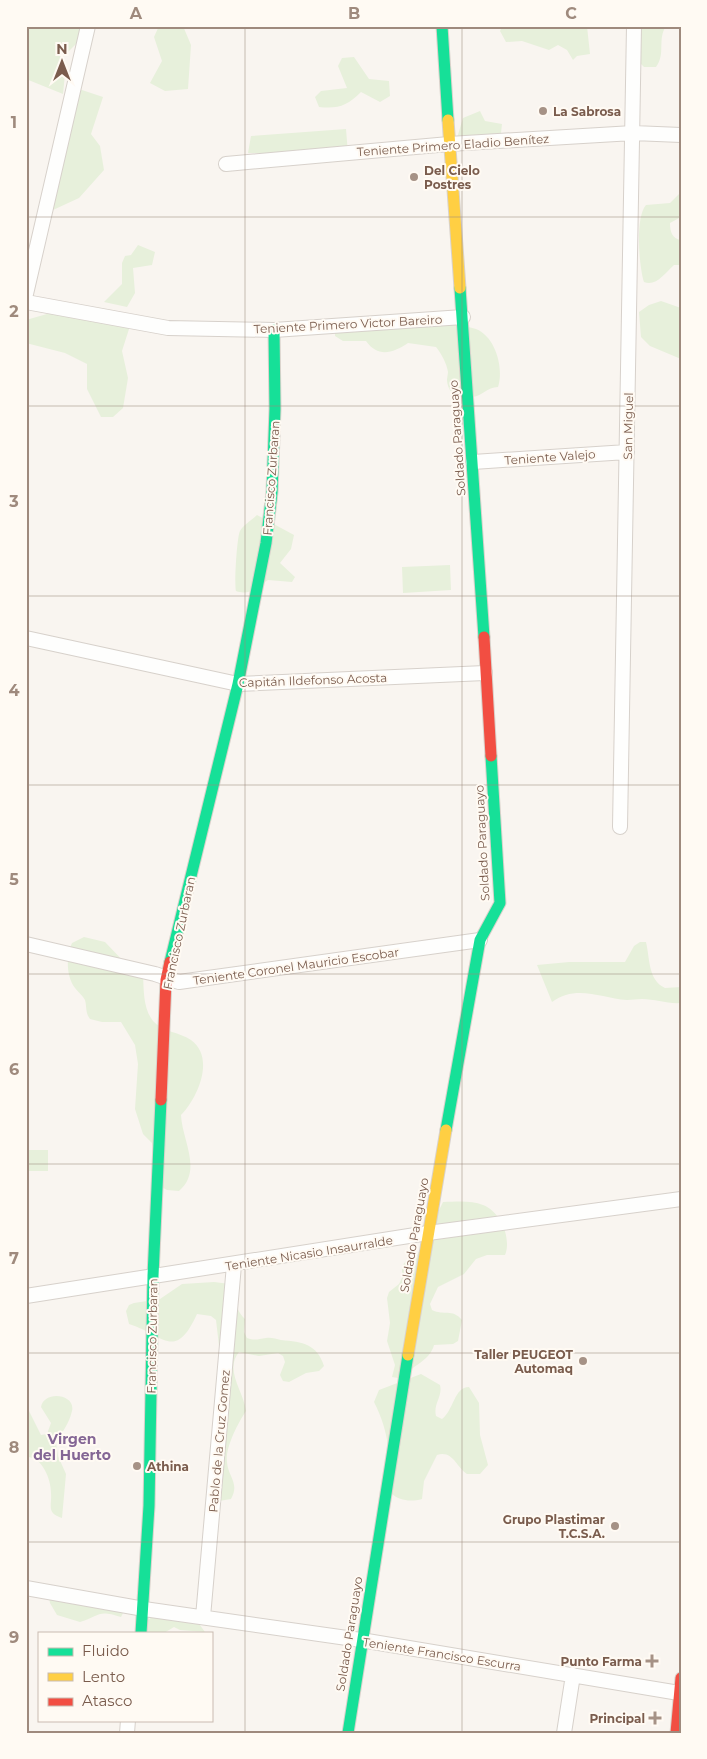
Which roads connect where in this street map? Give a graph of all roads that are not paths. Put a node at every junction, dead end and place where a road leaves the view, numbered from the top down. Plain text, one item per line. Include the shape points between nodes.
1 (88, 26) edge
2 (442, 26) edge
3 (634, 26) edge
4 (633, 133) junction
5 (681, 135) edge
6 (449, 144) junction
7 (226, 164) dead end
8 (26, 294) edge
9 (26, 302) edge
10 (463, 317) junction
11 (274, 330) junction
12 (627, 452) junction
13 (473, 462) junction
14 (26, 638) edge
15 (485, 673) junction
16 (238, 684) junction
17 (620, 827) dead end
18 (480, 940) junction
19 (26, 944) edge
20 (166, 980) junction
21 (681, 1199) edge
22 (428, 1233) junction
23 (234, 1265) junction
24 (153, 1276) junction
25 (26, 1296) edge
26 (26, 1588) edge
27 (144, 1609) junction
28 (203, 1617) junction
29 (141, 1632) edge
30 (361, 1640) junction
31 (573, 1675) junction
32 (681, 1678) edge
33 (679, 1693) junction
34 (348, 1733) edge
35 (564, 1733) edge
36 (676, 1733) edge

1 - 8 street
2 - 6 street, Soldado Paraguayo
3 - 4 street, San Miguel
4 - 5 street, Teniente Primero Eladio Benítez
4 - 6 street, Teniente Primero Eladio Benítez
4 - 12 street, San Miguel
6 - 7 street, Teniente Primero Eladio Benítez
6 - 10 street, Soldado Paraguayo
9 - 11 street, Teniente Primero Victor Bareiro via 152,327
10 - 11 street, Teniente Primero Victor Bareiro
10 - 13 street, Soldado Paraguayo
11 - 16 street, Francisco Zurbaran via 276,409 269,517
12 - 13 street, Teniente Valejo
12 - 17 street, San Miguel
13 - 15 street, Soldado Paraguayo
14 - 16 street, Capitán Ildefonso Acosta
15 - 16 street, Capitán Ildefonso Acosta
15 - 18 street, Soldado Paraguayo via 500,903
16 - 20 street, Francisco Zurbaran
18 - 20 street, Teniente Coronel Mauricio Escobar via 179,982
18 - 22 street, Soldado Paraguayo
19 - 20 street, Teniente Coronel Mauricio Escobar via 155,974
20 - 24 street, Francisco Zurbaran
21 - 22 street, Teniente Nicasio Insaurralde
22 - 23 street, Teniente Nicasio Insaurralde
22 - 30 street, Soldado Paraguayo
23 - 24 street, Teniente Nicasio Insaurralde
23 - 28 street, Pablo de la Cruz Gomez
24 - 25 street, Teniente Nicasio Insaurralde
24 - 27 street, Francisco Zurbaran via 150,1506
26 - 27 street, Teniente Francisco Escurra
27 - 28 street, Teniente Francisco Escurra
27 - 29 street, Francisco Zurbaran
28 - 30 street, Teniente Francisco Escurra
30 - 31 street, Teniente Francisco Escurra
30 - 34 street, Soldado Paraguayo
31 - 33 street, Teniente Francisco Escurra
31 - 35 street
32 - 33 street
33 - 36 street

